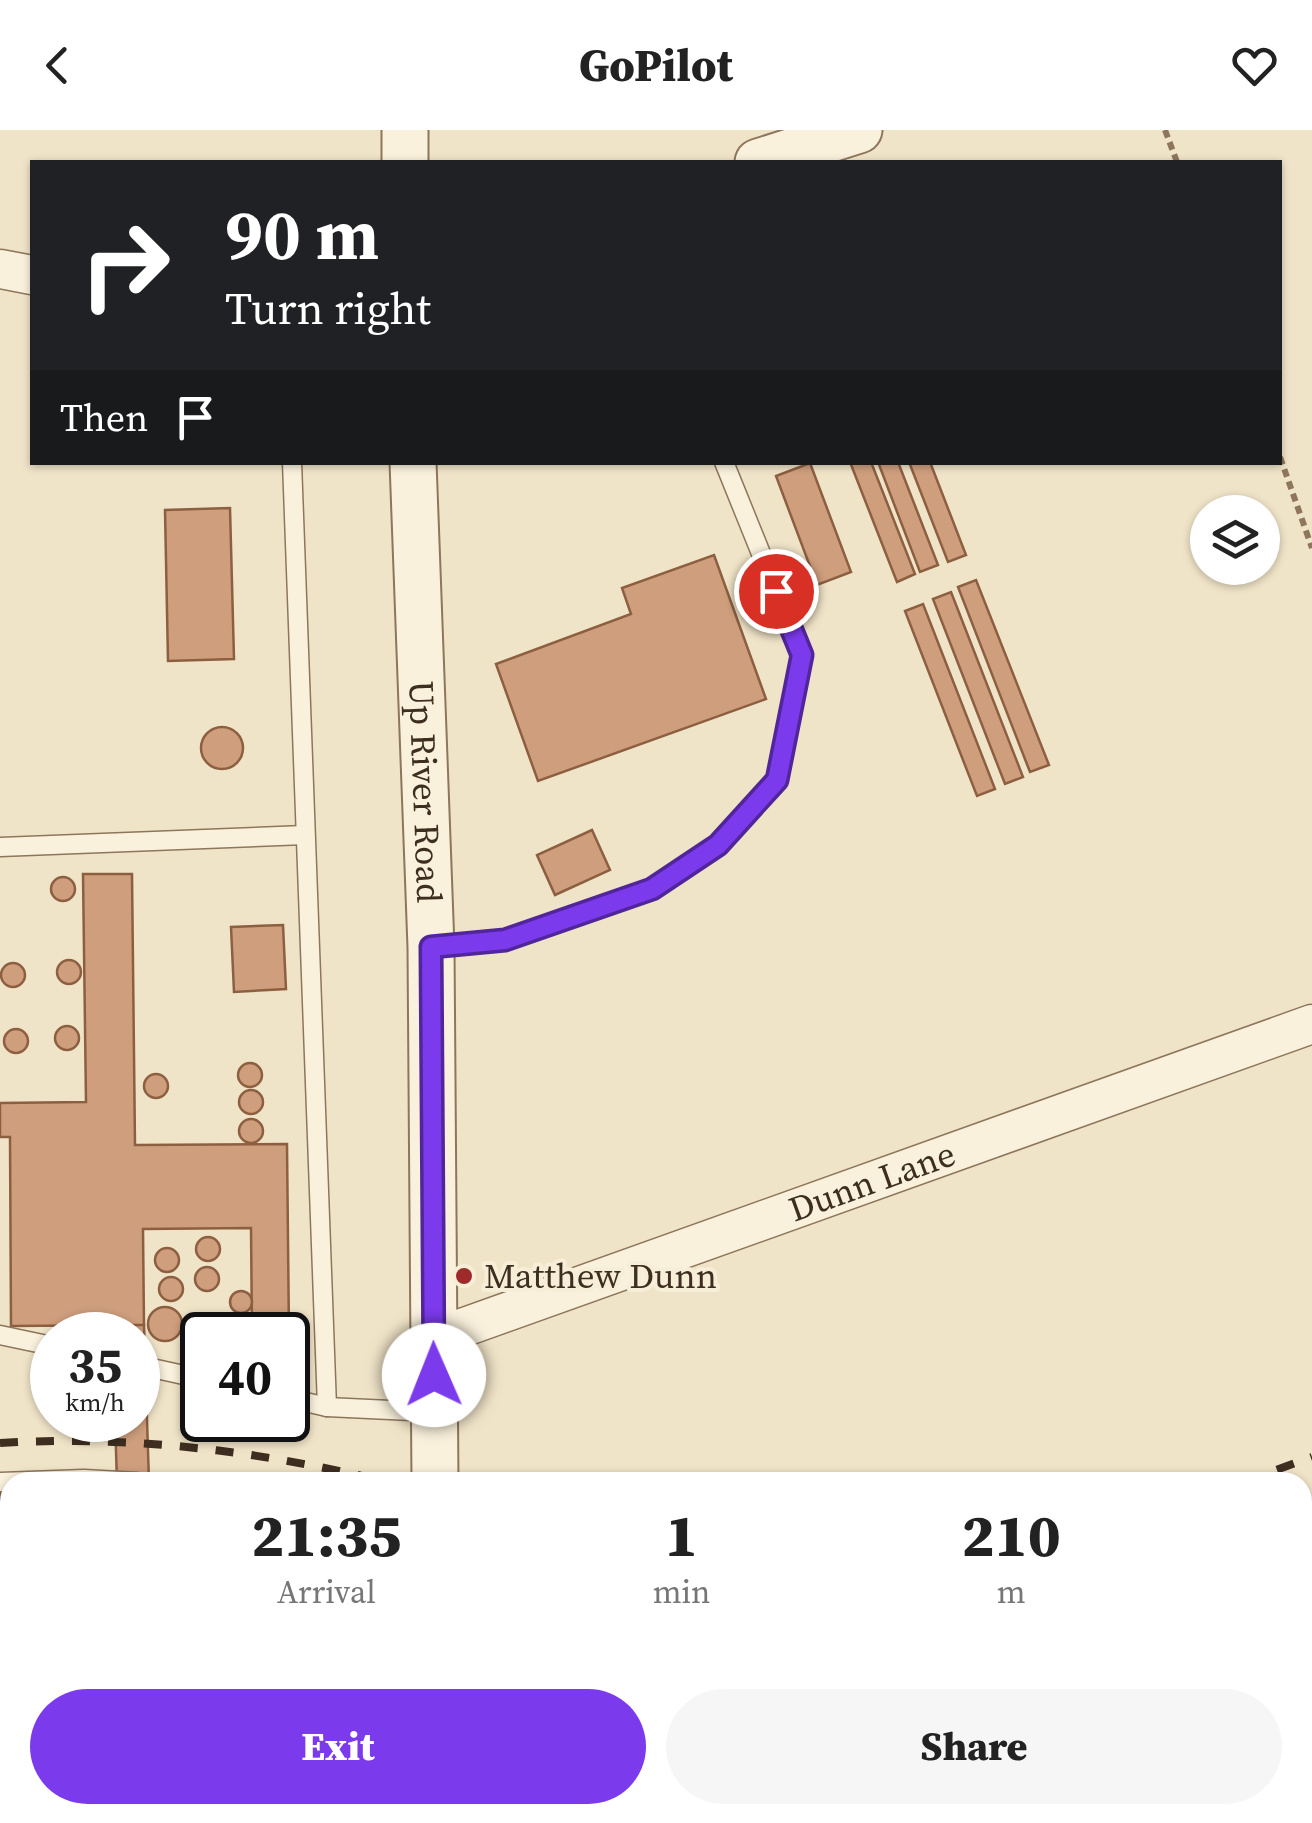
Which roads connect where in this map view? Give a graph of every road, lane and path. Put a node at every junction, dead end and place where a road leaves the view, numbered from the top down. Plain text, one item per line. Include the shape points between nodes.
1 (404, 130) edge
2 (859, 130) edge
3 (1165, 130) edge
4 (405, 160) edge
5 (764, 160) edge
6 (1175, 160) edge
7 (0, 269) edge
8 (30, 275) edge
9 (1282, 463) edge
10 (292, 465) edge
11 (413, 465) edge
12 (725, 465) edge
13 (1312, 548) edge
14 (306, 836) junction
15 (0, 846) edge
16 (431, 947) junction
17 (1312, 1024) edge
18 (0, 1335) edge
19 (434, 1338) junction
20 (30, 1341) edge
21 (310, 1403) edge
22 (328, 1407) junction
23 (435, 1412) junction
24 (434, 1472) edge

1 - 4 street
2 - 5 street
3 - 6 path
7 - 8 street
9 - 13 path
10 - 14 lane
11 - 16 street, Up River Road
12 - 16 lane via 802,655 775,784 718,845 652,889 505,940
14 - 15 lane
14 - 22 lane
16 - 19 street, Up River Road
17 - 19 street, Dunn Lane
18 - 20 lane
19 - 23 street, Up River Road
21 - 22 lane
22 - 23 lane
23 - 24 street, Up River Road

